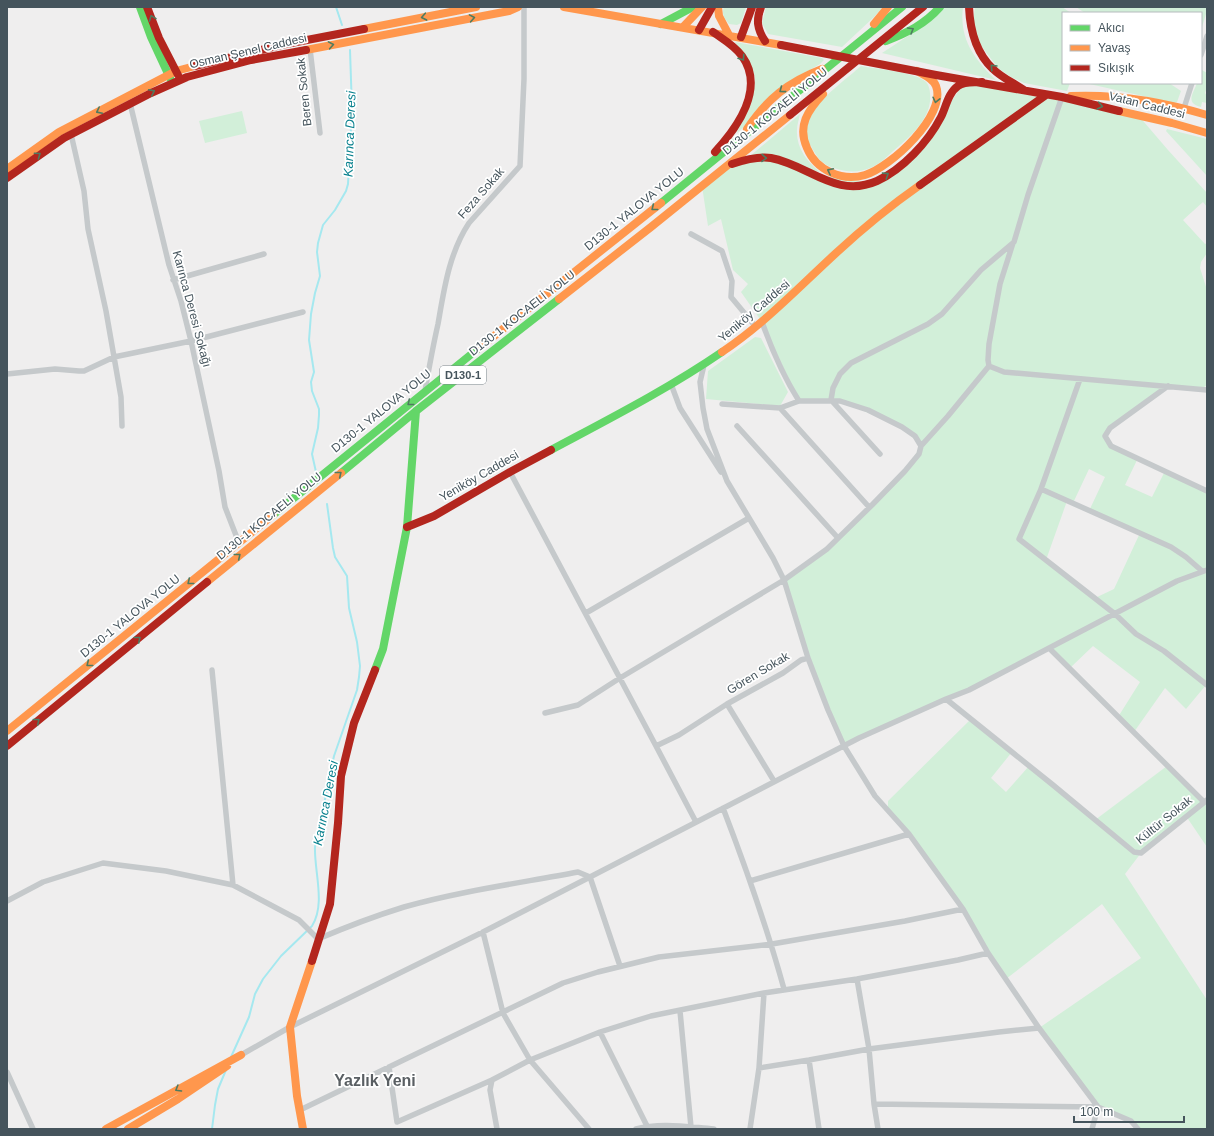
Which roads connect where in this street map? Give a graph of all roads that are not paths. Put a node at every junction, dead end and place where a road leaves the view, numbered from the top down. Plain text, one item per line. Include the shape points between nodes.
1 (140, 7) edge
2 (147, 7) edge
3 (476, 7) edge
4 (518, 7) edge
5 (524, 7) edge
6 (564, 7) edge
7 (693, 7) edge
8 (702, 7) edge
9 (712, 7) edge
10 (718, 7) edge
11 (752, 7) edge
12 (761, 7) edge
13 (888, 7) edge
14 (902, 7) edge
15 (923, 7) edge
16 (940, 7) edge
17 (969, 7) edge
18 (451, 12) junction
19 (453, 21) junction
20 (661, 24) junction
21 (683, 27) junction
22 (373, 28) junction
23 (699, 30) junction
24 (713, 32) junction
25 (729, 35) junction
26 (375, 36) junction
27 (1207, 36) edge
28 (741, 37) junction
29 (765, 41) junction
30 (856, 44) junction
31 (876, 44) junction
32 (310, 49) junction
33 (1202, 52) edge
34 (830, 66) junction
35 (917, 71) junction
36 (172, 73) junction
37 (840, 74) junction
38 (176, 81) junction
39 (982, 82) junction
40 (1192, 84) edge
41 (1024, 90) junction
42 (1046, 95) junction
43 (1062, 97) junction
44 (129, 100) junction
45 (1184, 108) junction
46 (1207, 115) edge
47 (70, 130) junction
48 (320, 133) dead end
49 (1207, 133) edge
50 (738, 140) junction
51 (726, 166) junction
52 (7, 169) edge
53 (7, 178) edge
54 (666, 198) junction
55 (691, 234) dead end
56 (1014, 242) junction
57 (264, 254) dead end
58 (173, 280) junction
59 (302, 312) dead end
60 (759, 325) junction
61 (192, 342) junction
62 (114, 357) junction
63 (704, 365) junction
64 (989, 366) junction
65 (7, 374) edge
66 (1080, 379) junction
67 (671, 384) junction
68 (1168, 386) junction
69 (1207, 390) edge
70 (425, 391) junction
71 (831, 400) junction
72 (799, 401) junction
73 (722, 404) dead end
74 (780, 408) junction
75 (416, 411) junction
76 (122, 426) dead end
77 (737, 426) dead end
78 (921, 446) junction
79 (880, 454) dead end
80 (510, 472) junction
81 (727, 480) junction
82 (1041, 489) junction
83 (1207, 490) edge
84 (869, 508) junction
85 (749, 518) junction
86 (407, 527) junction
87 (838, 538) junction
88 (239, 543) junction
89 (1204, 570) edge
90 (784, 580) junction
91 (586, 613) junction
92 (1115, 614) junction
93 (1050, 649) junction
94 (808, 658) junction
95 (212, 670) dead end
96 (620, 678) junction
97 (1207, 685) edge
98 (946, 699) junction
99 (727, 704) junction
100 (545, 713) dead end
101 (7, 731) edge
102 (7, 746) edge
103 (656, 746) junction
104 (844, 746) junction
105 (774, 781) junction
106 (1205, 801) edge
107 (723, 808) junction
108 (696, 822) junction
109 (910, 834) junction
110 (590, 877) junction
111 (750, 881) junction
112 (233, 885) junction
113 (7, 900) edge
114 (963, 909) junction
115 (483, 932) junction
116 (315, 936) junction
117 (772, 944) junction
118 (988, 953) junction
119 (620, 966) junction
120 (858, 979) junction
121 (784, 989) junction
122 (764, 992) junction
123 (680, 1011) junction
124 (503, 1013) junction
125 (290, 1027) junction
126 (1038, 1028) junction
127 (600, 1032) junction
128 (869, 1049) junction
129 (242, 1055) joint
130 (530, 1060) junction
131 (809, 1060) junction
132 (389, 1067) junction
133 (759, 1068) junction
134 (7, 1072) edge
135 (212, 1074) junction
136 (492, 1080) junction
137 (874, 1104) junction
138 (1098, 1107) junction
139 (300, 1110) junction
140 (396, 1116) junction
141 (647, 1126) junction
142 (691, 1127) junction
143 (34, 1129) edge
144 (106, 1129) edge
145 (128, 1129) edge
146 (303, 1129) edge
147 (398, 1129) edge
148 (497, 1129) edge
149 (589, 1129) edge
150 (636, 1129) edge
151 (714, 1129) edge
152 (750, 1129) edge
153 (819, 1129) edge
154 (878, 1129) edge
155 (1092, 1129) edge
156 (1138, 1129) edge

1 - 36 main road via 151,37
36 -> 2 main road
3 - 18 main road, Osman Şenel Caddesi
19 -> 4 main road, Osman Şenel Caddesi via 509,11
5 - 70 street, Feza Sokak via 520,166 469,223 457,244 445,285
6 - 20 main road
7 - 20 main road
8 - 21 main road
9 - 23 main road
10 - 25 main road via 721,22
11 - 28 main road
12 - 29 main road via 757,26
13 - 30 main road
14 - 30 main road, D130-1 YALOVA YOLU / D130-1
15 - 31 main road, D130-1 KOCAELİ YOLU / D130-1
31 -> 16 main road via 909,32 933,16
41 -> 17 main road via 994,69 981,54 974,41 969,21
18 - 19 main road
18 -> 22 main road, Osman Şenel Caddesi
19 - 26 main road, Osman Şenel Caddesi
20 - 21 main road
21 - 23 main road
22 - 26 main road
22 - 36 main road, Osman Şenel Caddesi via 281,45
23 - 24 main road
24 - 25 main road
24 -> 54 main road via 742,56 749,74 750,96 741,119 723,144
25 - 28 main road
32 -> 26 main road, Osman Şenel Caddesi
27 - 33 street
28 - 29 main road
29 - 35 main road
30 - 34 main road, D130-1 YALOVA YOLU / D130-1
31 - 37 main road, D130-1 KOCAELİ YOLU / D130-1
32 - 38 main road, Osman Şenel Caddesi via 251,60
32 - 48 street, Beren Sokak
34 - 50 main road, D130-1 YALOVA YOLU / D130-1
34 -> 50 main road via 782,90 760,110
35 -> 37 main road via 927,76 937,87 938,94 932,114 910,143 886,164 860,177 838,176 827,171 811,156 802,135 809,110
35 - 39 main road
36 - 38 main road
36 - 44 main road, Osman Şenel Caddesi
37 - 51 main road, D130-1 KOCAELİ YOLU / D130-1
44 -> 38 main road, Osman Şenel Caddesi
39 - 41 main road
51 -> 39 main road via 748,159 772,158 841,186 872,183 886,176 919,148 932,133 950,96 958,86
40 - 45 street
41 - 42 main road
42 - 43 main road
42 - 60 main road, Yeniköy Caddesi via 888,208
43 - 45 main road, Vatan Caddesi via 1093,94
43 -> 49 main road, Vatan Caddesi
43 - 56 street
44 - 47 main road, Osman Şenel Caddesi
44 - 58 street, Karınca Deresi Sokağı
45 - 46 main road, Vatan Caddesi
47 - 52 main road, Osman Şenel Caddesi via 48,139
53 -> 47 main road, Osman Şenel Caddesi
47 - 62 street via 84,191 88,229
50 - 54 main road, D130-1 YALOVA YOLU / D130-1
51 - 75 main road, D130-1 KOCAELİ YOLU / D130-1
54 -> 70 main road, D130-1 YALOVA YOLU / D130-1
55 - 60 street via 722,251 732,281 731,297
56 - 64 street via 1000,284 989,344
56 - 71 street via 981,270 942,314 928,324 851,363 840,374 833,388
57 - 58 street
58 - 61 street, Karınca Deresi Sokağı
59 - 61 street
60 - 63 main road, Yeniköy Caddesi
60 - 72 street
61 - 62 street
61 - 88 street, Karınca Deresi Sokağı via 225,507
62 - 65 street via 79,372 55,369
62 - 76 street via 121,397
63 - 67 main road, Yeniköy Caddesi
63 - 81 street via 700,382 707,429
64 - 66 street via 1004,372
64 - 78 street
66 - 68 street
66 - 82 street
67 - 80 main road, Yeniköy Caddesi
67 - 81 street via 680,408
68 - 69 street
68 - 83 street via 1110,428 1105,436 1112,446
70 -> 88 main road, D130-1 YALOVA YOLU / D130-1
71 - 72 street
71 - 78 street via 868,410 902,427 915,436
71 - 79 street
72 - 74 street
73 - 74 street
74 - 84 street
75 - 86 main road
102 -> 75 main road, D130-1 KOCAELİ YOLU / D130-1
77 - 87 street
78 - 84 street via 919,454 905,471
80 - 86 main road, Yeniköy Caddesi via 434,516
80 - 91 street
81 - 85 street, Gören Sokak
82 - 89 street via 1171,547
82 - 92 street via 1019,539
84 - 87 street
85 - 90 street, Gören Sokak
85 - 91 street
86 - 116 main road via 382,649 354,723 341,776 330,904
87 - 90 street
88 -> 101 main road, D130-1 YALOVA YOLU / D130-1
89 - 92 street via 1177,581
90 - 94 street, Gören Sokak
90 - 96 street
91 - 96 street
92 - 93 street
92 - 97 street via 1136,634 1164,651
93 - 98 street
93 - 106 street
94 - 99 street, Gören Sokak
94 - 104 street
95 - 112 street
96 - 100 street via 578,705
96 - 103 street
98 - 104 street
98 - 106 street, Kültür Sokak via 1134,852 1140,853
99 - 103 street via 679,735
99 - 105 street, Gören Sokak
103 - 108 street
104 - 105 street
104 - 109 street via 875,796
105 - 107 street
107 - 108 street
107 - 111 street
108 - 110 street
109 - 111 street
109 - 114 street
110 - 115 street
110 - 116 street via 578,872 445,897
110 - 119 street
111 - 117 street
112 - 113 street via 166,871 103,863 43,882
112 - 116 street via 299,920
114 - 117 street
114 - 118 street
115 - 124 street
115 - 125 street
116 - 125 main road
117 - 119 street via 659,957
117 - 121 street
118 - 120 street
118 - 126 street
119 - 124 street via 563,983
120 - 121 street
120 - 128 street
121 - 122 street
122 - 123 street
122 - 133 street
123 - 127 street via 651,1016
123 - 142 street
124 - 130 street
124 - 132 street
125 - 129 street
125 - 139 main road
126 - 128 street
126 - 138 street
127 - 130 street
127 - 141 street
128 - 131 street
128 - 137 street
129 - 135 main road
130 - 136 street
130 - 149 street
131 - 133 street
131 - 153 street
132 - 139 street
132 - 140 street
133 - 152 street
134 - 143 street
135 -> 144 main road
135 - 145 main road via 162,1110
136 - 140 street via 397,1122
136 - 148 street via 490,1090
137 - 138 street
137 - 154 street
138 - 155 street
138 - 156 street via 1131,1121
139 - 146 main road
140 - 147 street
141 - 142 street
141 - 150 street
142 - 151 street

